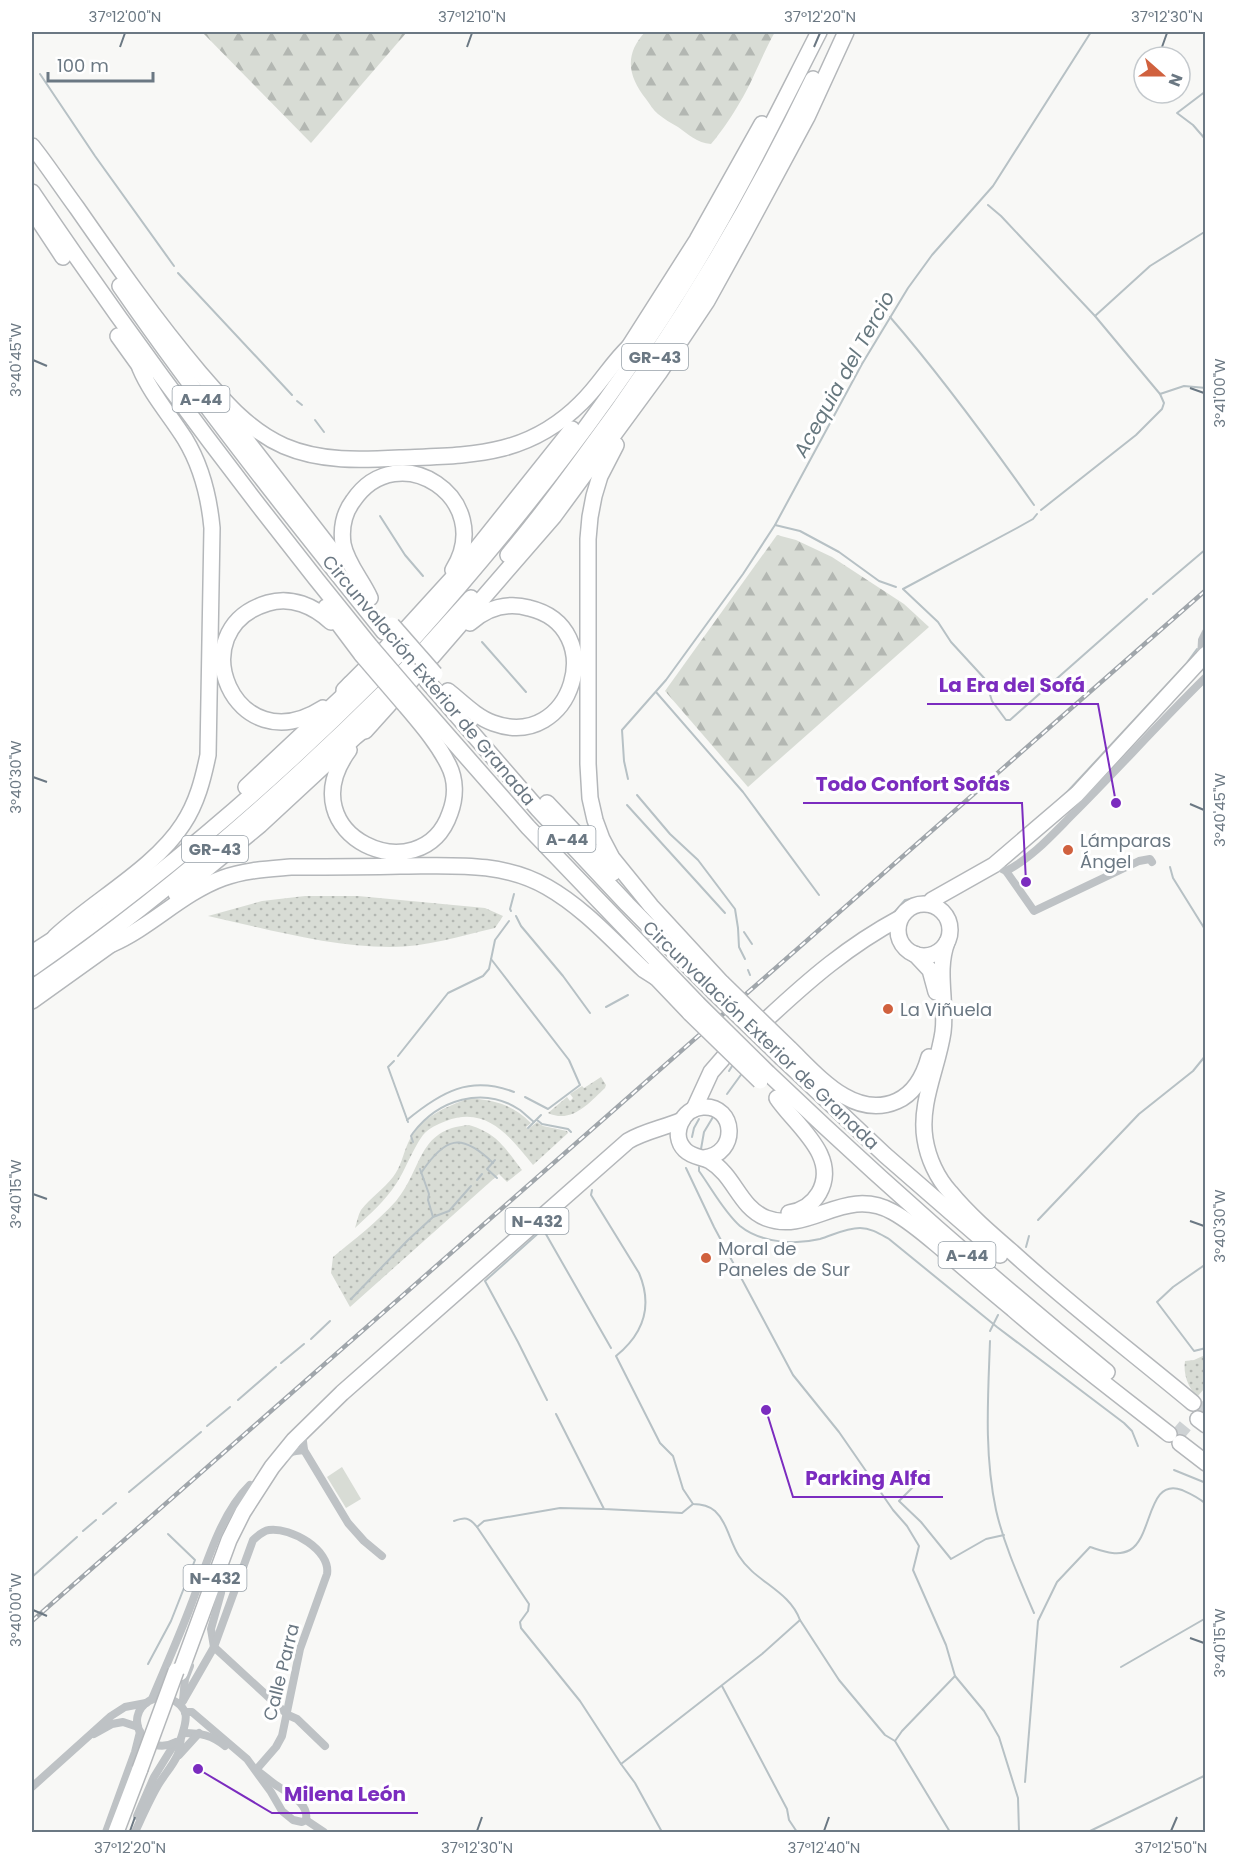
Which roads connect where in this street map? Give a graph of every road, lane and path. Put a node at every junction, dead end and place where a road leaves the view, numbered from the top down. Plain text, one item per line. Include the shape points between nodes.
1 (812, 32) edge
2 (819, 32) edge
3 (835, 32) edge
4 (846, 32) edge
5 (32, 146) edge
6 (32, 155) edge
7 (32, 192) edge
8 (32, 210) edge
9 (631, 345) junction
10 (189, 361) junction
11 (140, 368) junction
12 (659, 373) junction
13 (436, 597) junction
14 (370, 598) junction
15 (1206, 632) edge
16 (347, 636) junction
17 (449, 639) junction
18 (1204, 657) edge
19 (396, 665) junction
20 (1206, 677) edge
21 (350, 684) junction
22 (448, 691) junction
23 (371, 724) junction
24 (428, 732) junction
25 (1152, 862) dead end
26 (1000, 868) junction
27 (965, 883) junction
28 (929, 904) junction
29 (900, 918) junction
30 (947, 918) junction
31 (55, 937) junction
32 (901, 942) junction
33 (947, 942) junction
34 (112, 944) junction
35 (858, 944) junction
36 (691, 952) junction
37 (32, 954) edge
38 (915, 954) junction
39 (32, 968) edge
40 (655, 977) junction
41 (718, 987) junction
42 (32, 988) edge
43 (32, 1001) edge
44 (694, 1009) junction
45 (767, 1019) dead end
46 (786, 1054) junction
47 (724, 1057) dead end
48 (711, 1072) junction
49 (764, 1077) junction
50 (824, 1081) junction
51 (777, 1098) junction
52 (694, 1108) junction
53 (718, 1111) junction
54 (682, 1120) junction
55 (646, 1132) junction
56 (727, 1144) junction
57 (682, 1147) junction
58 (704, 1158) junction
59 (973, 1216) junction
60 (927, 1235) junction
61 (342, 1393) junction
62 (1199, 1414) edge
63 (1177, 1435) junction
64 (300, 1443) junction
65 (1206, 1451) edge
66 (1206, 1463) edge
67 (256, 1486) junction
68 (382, 1556) dead end
69 (223, 1575) junction
70 (214, 1647) junction
71 (149, 1701) junction
72 (183, 1706) junction
73 (288, 1715) junction
74 (139, 1729) junction
75 (200, 1733) junction
76 (88, 1737) junction
77 (180, 1737) junction
78 (325, 1746) dead end
79 (177, 1757) junction
80 (142, 1770) junction
81 (256, 1770) junction
82 (32, 1787) edge
83 (306, 1820) junction
84 (106, 1833) edge
85 (116, 1833) edge
86 (121, 1833) edge
87 (133, 1833) edge
88 (324, 1833) edge

1 - 9 highway via 698,240
2 - 19 highway, GR-43 via 736,194 644,345 519,516
3 - 17 highway, GR-43 via 755,192 658,352 552,498 428,654
4 - 12 highway via 807,117 707,301
5 - 10 highway
6 - 19 highway, Circunvalación Exterior de Granada / A-44 via 152,332
7 - 19 highway, Circunvalación Exterior de Granada / A-44 via 121,323 274,527
8 - 11 highway
9 - 10 highway via 568,417 532,439 474,454 362,460 299,452 267,437 230,408
9 - 13 highway via 568,435
10 - 14 highway via 260,459
11 - 16 highway
11 - 31 highway via 196,460 210,503 208,755 202,782 183,825 150,861
12 - 17 highway via 554,516
12 - 36 highway via 610,457 597,486 590,517 588,764 595,820 612,858
13 - 14 highway via 462,548 463,522 445,490 424,477 401,473 389,474 366,486 344,518 346,556
13 - 19 highway
14 - 19 highway
15 - 18 street via 1202,640
16 - 19 highway
16 - 21 highway via 312,608 287,600 274,601 247,612 236,622 223,649 222,664 228,686 240,704 262,719 273,721 297,721 311,715
17 - 22 highway via 496,608 522,606 545,614 562,629 573,649 575,663 574,678 564,702 555,712 530,725 494,723
18 - 26 highway via 1077,794
19 - 21 highway
19 - 22 highway
19 - 23 highway
19 - 24 highway
19 - 39 highway, GR-43 via 226,819 116,908
19 - 41 highway, Circunvalación Exterior de Granada / A-44 via 627,904
19 - 42 highway, GR-43 via 308,766 202,860
19 - 44 highway, Circunvalación Exterior de Granada / A-44 via 528,827
20 - 26 street via 1046,841 1015,866
21 - 31 highway via 342,697 290,747 180,844
22 - 36 highway via 553,809
23 - 24 highway via 343,759 334,779 333,800 343,827 352,836 385,852 423,845 434,838 449,816 454,802 453,777
23 - 34 highway via 251,832
24 - 40 highway
25 - 26 street via 1150,858 1139,861 1034,911
26 - 27 highway
27 - 28 highway
27 - 30 highway via 956,893
28 - 29 highway via 912,906
28 - 30 highway via 943,911
29 - 32 highway
29 - 35 highway
30 - 33 highway
31 - 37 highway
32 - 35 highway via 883,939
32 - 38 highway
33 - 38 highway via 929,956
33 - 59 highway via 941,969 942,1042 927,1100 925,1137 940,1179
34 - 40 highway via 206,886 245,872 291,867 485,867 547,887
34 - 43 highway
35 - 45 highway via 808,980
36 - 41 highway
38 - 50 highway via 934,979 937,1008 929,1059 918,1084 902,1100 877,1106 856,1103
40 - 44 highway
41 - 46 highway, Circunvalación Exterior de Granada / A-44, bridge
44 - 49 highway, Circunvalación Exterior de Granada / A-44, bridge
46 - 50 highway
46 - 62 highway, Circunvalación Exterior de Granada / A-44 via 925,1191 1051,1300
47 - 48 highway, N-432
48 - 52 highway, N-432
48 - 53 highway via 710,1090
49 - 51 highway
49 - 63 highway, Circunvalación Exterior de Granada / A-44
50 - 59 highway via 891,1147
51 - 56 highway via 821,1157 822,1188 808,1206 790,1213 763,1207 733,1170
51 - 60 highway
52 - 53 highway
52 - 54 highway, N-432
53 - 56 highway via 729,1127
54 - 55 highway, N-432
54 - 57 highway via 678,1132
55 - 57 highway via 667,1137
55 - 61 highway, N-432 via 628,1141
56 - 58 highway via 716,1155
57 - 58 highway
58 - 60 highway via 719,1166 750,1207 767,1218 800,1220 842,1206 868,1203 891,1211
59 - 62 highway
60 - 63 highway via 1019,1314
61 - 64 highway, N-432
61 - 67 highway, N-432 via 327,1402 275,1451
63 - 65 highway, Circunvalación Exterior de Granada / A-44
63 - 66 highway
64 - 67 highway, N-432
64 - 68 street via 348,1523
67 - 69 street
67 - 71 street via 240,1495 215,1542
67 - 80 highway, N-432, bridge via 229,1540
69 - 70 street via 211,1629
69 - 72 street via 185,1679
70 - 72 street
70 - 73 street
70 - 73 street, Calle Parra via 254,1540 261,1533 270,1530 290,1534 323,1555 327,1574 300,1649
71 - 72 street via 167,1698
71 - 74 street via 139,1713
71 - 76 street via 125,1707
72 - 77 street via 186,1726
72 - 81 street via 207,1723
73 - 78 street
73 - 81 street, Calle Parra via 276,1747
74 - 76 street via 123,1722
74 - 77 street via 143,1738 155,1745 162,1746
74 - 84 street via 135,1752
75 - 77 street
75 - 79 street
75 - 81 street via 218,1740
76 - 82 street
77 - 79 street
77 - 87 street via 154,1777
79 - 87 street
80 - 85 highway, N-432
80 - 86 highway, N-432
81 - 83 street via 302,1804
81 - 83 street via 282,1810 297,1822
83 - 88 street

